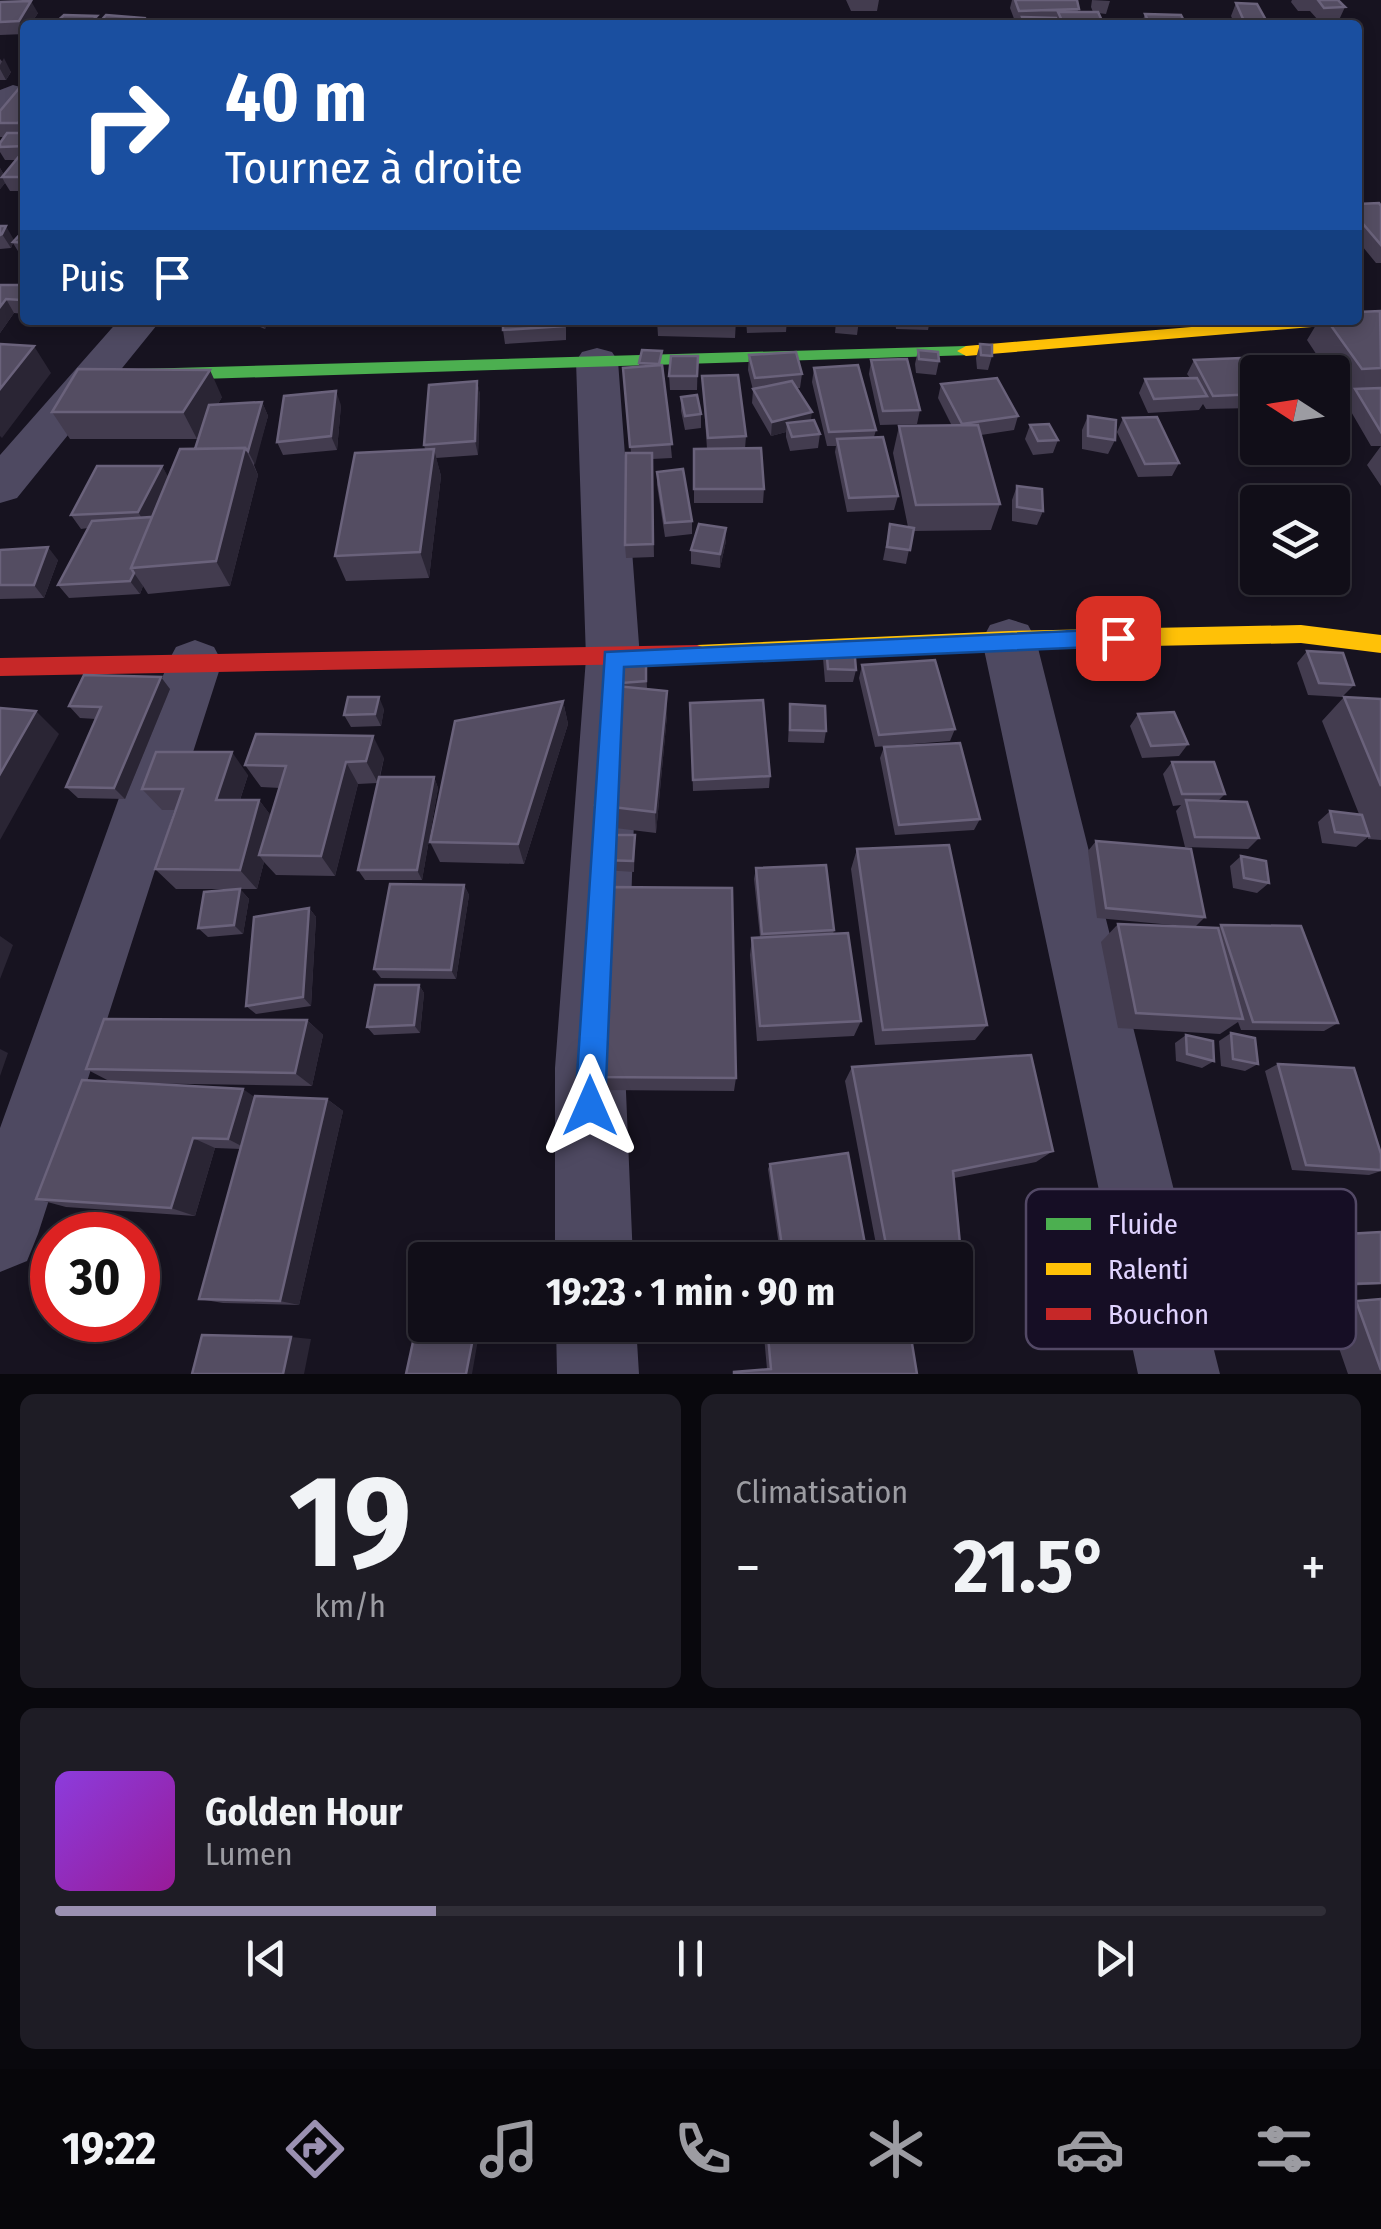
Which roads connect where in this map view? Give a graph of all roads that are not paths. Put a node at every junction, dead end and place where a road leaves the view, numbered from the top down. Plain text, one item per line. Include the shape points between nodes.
1 (137, 325) edge
2 (1277, 325) edge
3 (597, 362) junction
4 (95, 376) junction
5 (0, 486) edge
6 (1009, 640) junction
7 (1381, 644) edge
8 (613, 658) junction
9 (195, 662) junction
10 (0, 667) edge
11 (1136, 1189) edge
12 (0, 1234) edge
13 (594, 1242) edge
14 (597, 1342) edge
15 (1173, 1349) edge
16 (598, 1374) edge
17 (1179, 1374) edge

1 - 4 street
2 - 3 street via 1000,350
3 - 4 street
3 - 8 street
4 - 5 street
6 - 7 street via 1300,634
6 - 8 street
6 - 11 street
8 - 9 street
8 - 13 street via 590,1068
9 - 10 street
9 - 12 street
14 - 16 street
15 - 17 street

